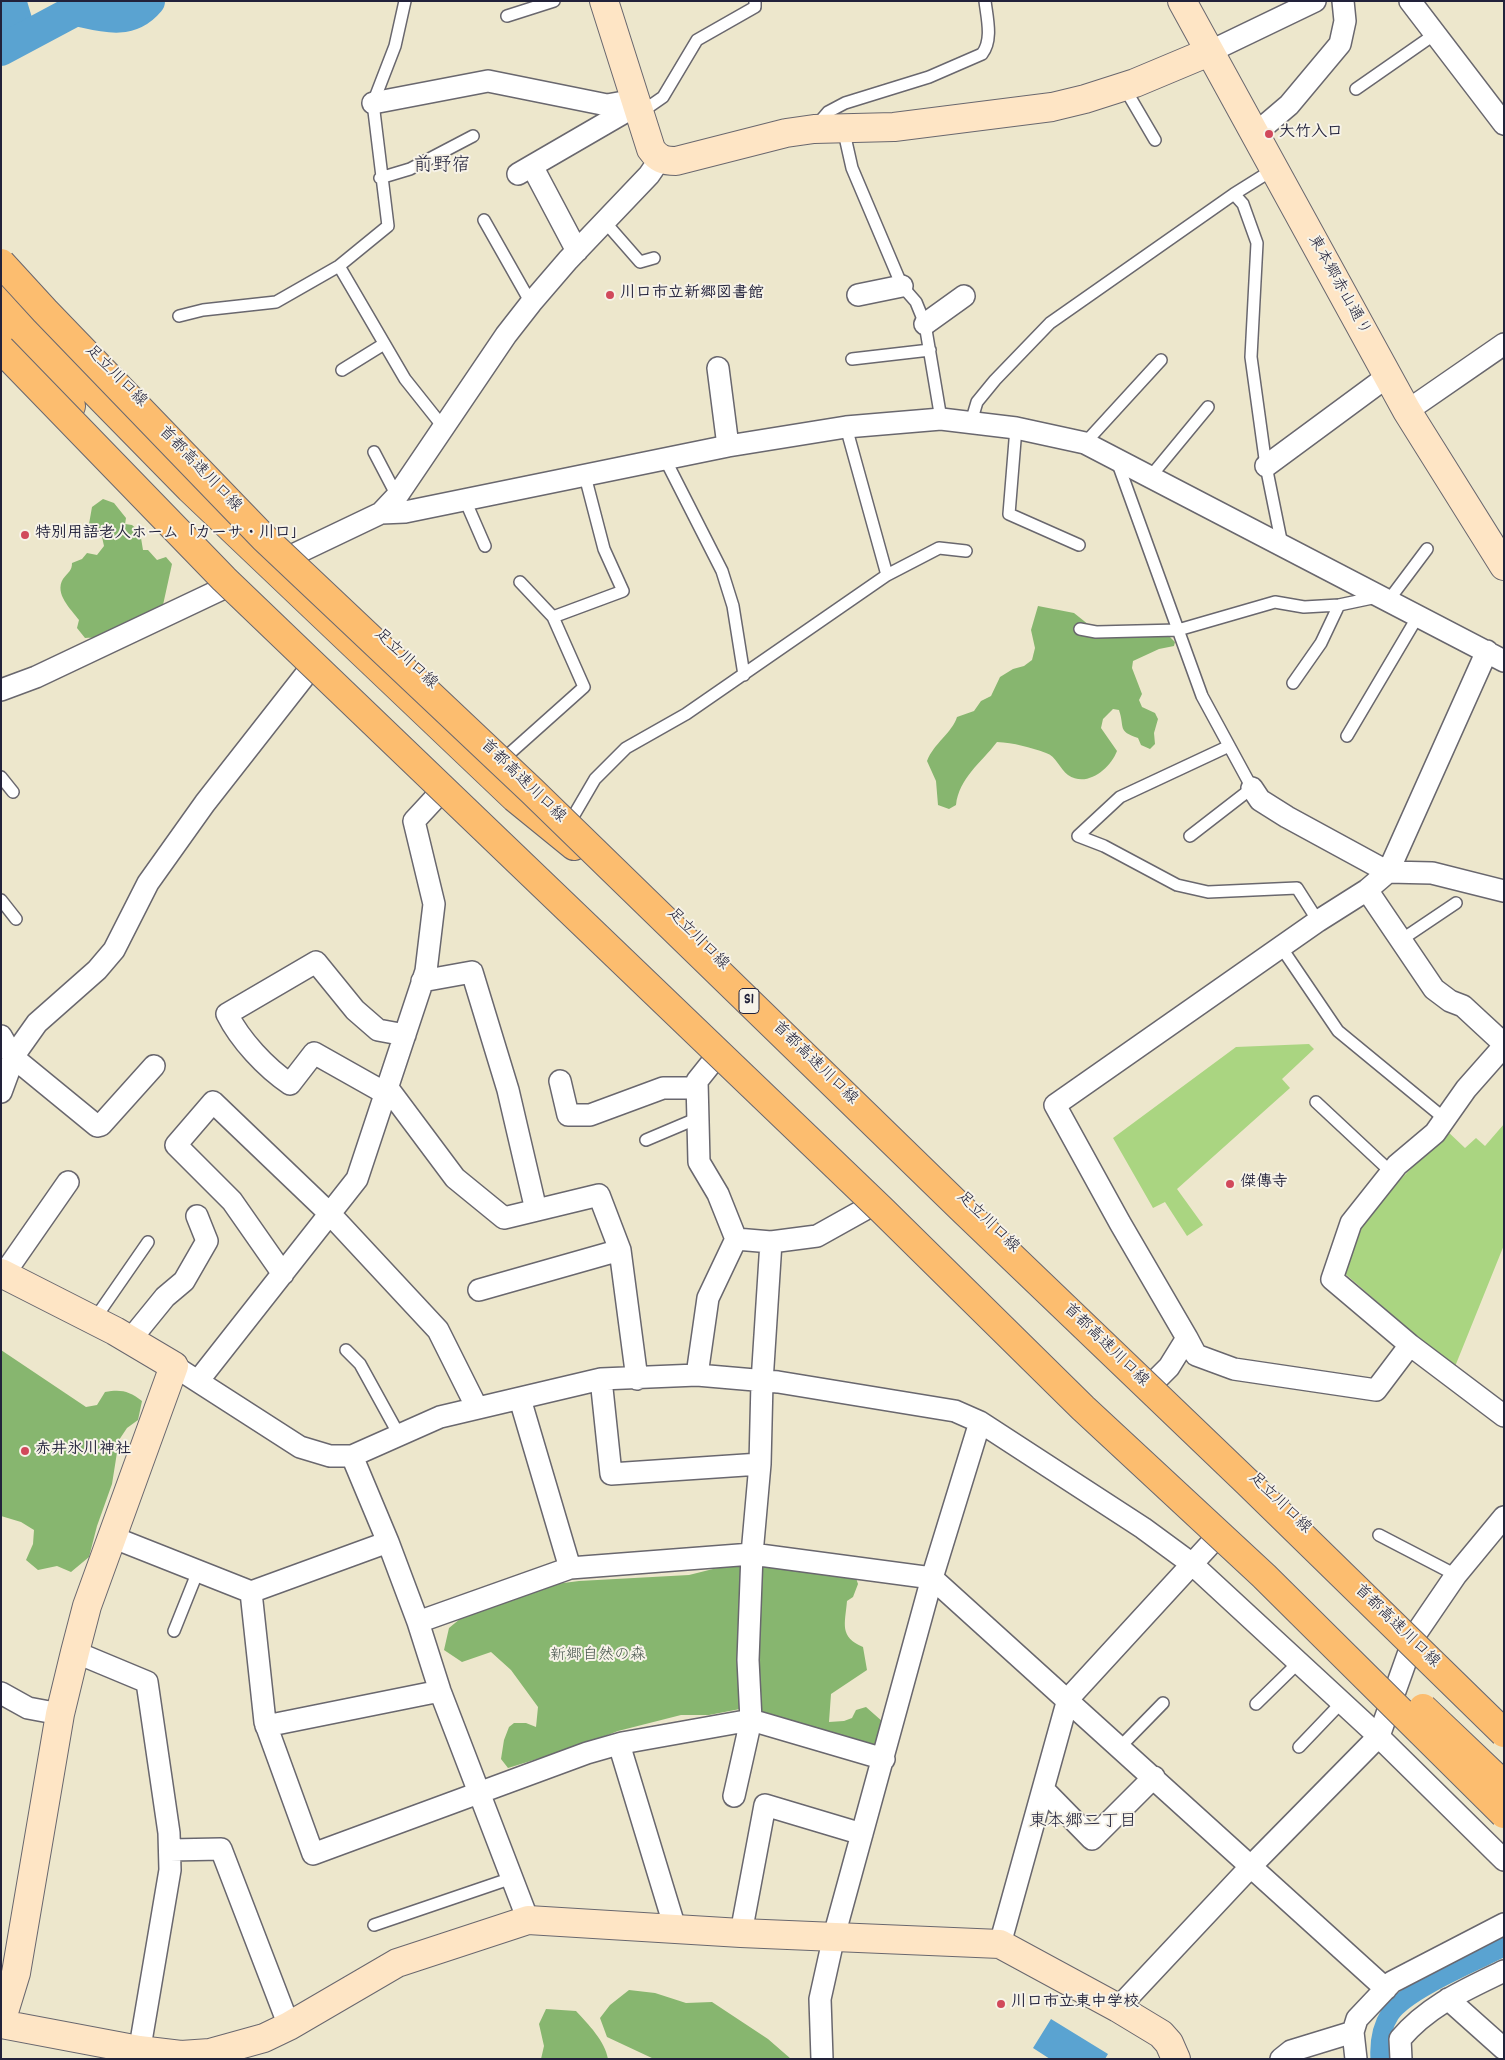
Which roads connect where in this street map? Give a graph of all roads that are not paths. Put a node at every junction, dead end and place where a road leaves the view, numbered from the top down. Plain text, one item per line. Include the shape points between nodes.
1 (405, 1) edge
2 (554, 1) edge
3 (604, 1) edge
4 (755, 1) edge
5 (985, 1) edge
6 (1182, 1) edge
7 (1315, 1) edge
8 (1344, 1) edge
9 (1410, 1) edge
10 (507, 16) dead end
11 (1434, 34) junction
12 (1209, 52) junction
13 (1124, 87) junction
14 (1356, 89) dead end
15 (372, 103) junction
16 (638, 106) junction
17 (1504, 124) edge
18 (843, 128) junction
19 (814, 129) junction
20 (1255, 134) junction
21 (473, 136) dead end
22 (1155, 140) dead end
23 (660, 159) junction
24 (1274, 169) junction
25 (380, 178) junction
26 (1234, 194) junction
27 (484, 220) dead end
28 (605, 222) junction
29 (577, 251) junction
30 (1, 256) edge
31 (654, 258) dead end
32 (1, 263) edge
33 (339, 266) junction
34 (902, 286) junction
35 (1, 292) edge
36 (858, 295) dead end
37 (964, 296) dead end
38 (531, 303) junction
39 (179, 316) dead end
40 (1, 323) edge
41 (925, 324) junction
42 (384, 344) junction
43 (1504, 344) edge
44 (1, 349) edge
45 (930, 350) junction
46 (1, 359) edge
47 (852, 359) dead end
48 (1161, 360) dead end
49 (718, 368) dead end
50 (342, 370) dead end
51 (1388, 376) junction
52 (1208, 408) dead end
53 (1407, 411) junction
54 (941, 419) junction
55 (970, 422) junction
56 (846, 427) junction
57 (444, 428) junction
58 (1016, 428) junction
59 (1085, 443) junction
60 (728, 446) junction
61 (374, 452) dead end
62 (1116, 458) junction
63 (664, 459) junction
64 (1266, 466) junction
65 (585, 476) junction
66 (1151, 476) junction
67 (135, 488) junction
68 (397, 496) junction
69 (464, 500) junction
70 (382, 513) junction
71 (1079, 545) dead end
72 (1282, 545) junction
73 (486, 546) dead end
74 (1427, 549) dead end
75 (966, 552) dead end
76 (293, 555) junction
77 (1504, 566) edge
78 (887, 575) junction
79 (520, 582) dead end
80 (224, 588) junction
81 (1383, 599) junction
82 (1338, 605) junction
83 (1418, 616) junction
84 (553, 617) junction
85 (1080, 629) dead end
86 (1178, 630) junction
87 (1495, 656) edge
88 (310, 669) junction
89 (744, 675) junction
90 (1293, 683) dead end
91 (1, 690) edge
92 (1347, 736) dead end
93 (1227, 747) junction
94 (509, 754) junction
95 (1, 776) edge
96 (1252, 788) junction
97 (14, 792) dead end
98 (439, 794) junction
99 (574, 815) junction
100 (1190, 836) dead end
101 (1388, 872) junction
102 (1367, 890) junction
103 (1504, 891) edge
104 (1, 900) edge
105 (1456, 903) dead end
106 (658, 914) junction
107 (16, 919) dead end
108 (1318, 921) junction
109 (1400, 940) junction
110 (1281, 947) junction
111 (422, 981) junction
112 (405, 1035) junction
113 (1, 1036) edge
114 (1504, 1045) edge
115 (14, 1056) junction
116 (713, 1061) junction
117 (154, 1066) dead end
118 (560, 1081) dead end
119 (698, 1088) junction
120 (386, 1090) junction
121 (1, 1092) edge
122 (1316, 1102) dead end
123 (698, 1118) junction
124 (1445, 1119) junction
125 (646, 1140) dead end
126 (1391, 1172) junction
127 (68, 1182) dead end
128 (869, 1207) junction
129 (536, 1210) junction
130 (330, 1214) junction
131 (197, 1216) dead end
132 (736, 1239) junction
133 (148, 1242) dead end
134 (771, 1242) junction
135 (620, 1250) junction
136 (2, 1274) edge
137 (283, 1274) junction
138 (479, 1290) dead end
139 (94, 1320) junction
140 (1187, 1338) junction
141 (130, 1340) junction
142 (1410, 1345) junction
143 (346, 1350) dead end
144 (174, 1366) junction
145 (697, 1376) junction
146 (601, 1379) junction
147 (637, 1379) junction
148 (198, 1381) junction
149 (762, 1382) junction
150 (1152, 1383) junction
151 (520, 1399) junction
152 (477, 1408) junction
153 (1504, 1416) edge
154 (980, 1422) junction
155 (398, 1433) junction
156 (352, 1456) junction
157 (760, 1464) junction
158 (1504, 1517) edge
159 (1379, 1535) dead end
160 (112, 1537) junction
161 (1215, 1539) junction
162 (388, 1542) junction
163 (752, 1554) junction
164 (1192, 1564) junction
165 (570, 1568) junction
166 (198, 1571) junction
167 (1456, 1575) junction
168 (1264, 1576) junction
169 (932, 1578) junction
170 (251, 1592) junction
171 (418, 1622) junction
172 (174, 1631) dead end
173 (1415, 1635) junction
174 (75, 1652) junction
175 (1299, 1662) junction
176 (440, 1691) junction
177 (1, 1693) edge
178 (1068, 1699) junction
179 (1342, 1702) junction
180 (1163, 1703) dead end
181 (1256, 1704) dead end
182 (1388, 1710) junction
183 (60, 1714) junction
184 (751, 1720) junction
185 (1504, 1725) edge
186 (266, 1726) junction
187 (1504, 1733) edge
188 (1379, 1736) junction
189 (618, 1744) junction
190 (1121, 1746) junction
191 (1299, 1747) dead end
192 (884, 1759) junction
193 (1154, 1777) junction
194 (1504, 1784) edge
195 (1043, 1790) junction
196 (479, 1794) junction
197 (734, 1796) dead end
198 (1504, 1814) edge
199 (1504, 1825) edge
200 (862, 1834) junction
201 (170, 1850) junction
202 (1504, 1860) edge
203 (1252, 1866) junction
204 (512, 1878) junction
205 (528, 1920) junction
206 (1504, 1924) edge
207 (374, 1925) dead end
208 (675, 1928) junction
209 (741, 1933) junction
210 (834, 1936) junction
211 (1000, 1944) junction
212 (1504, 1971) edge
213 (1386, 1989) junction
214 (1448, 1999) junction
215 (1118, 2008) junction
216 (1, 2023) edge
217 (289, 2026) junction
218 (1353, 2032) junction
219 (1504, 2048) edge
220 (139, 2054) edge
221 (822, 2059) edge
222 (1176, 2059) edge
223 (1281, 2059) edge
224 (1356, 2059) edge
225 (1401, 2059) edge

1 - 15 lane via 395,46
2 - 10 lane
3 - 16 main road
4 - 16 lane via 755,7 697,40 663,97
5 - 19 lane via 988,39 982,54 929,77 845,103 828,112
6 - 12 main road, 東本郷赤山通り
7 - 12 street
8 - 20 street via 1345,21 1340,44 1289,105
9 - 11 street
11 - 14 lane
11 - 17 street
12 - 13 main road
12 - 20 main road, 東本郷赤山通り
13 - 18 main road via 1052,107 894,127
13 - 22 lane
15 - 16 street via 488,81 607,104
15 - 25 lane
16 - 23 main road via 651,149
16 - 29 street via 525,170
18 - 19 main road
18 - 34 lane via 852,168
19 - 23 main road via 676,161
20 - 24 main road, 東本郷赤山通り
21 - 25 lane via 410,169
23 - 28 street
24 - 26 lane
24 - 51 main road, 東本郷赤山通り
25 - 33 lane via 388,226
26 - 55 lane via 1050,323 983,394
26 - 64 lane via 1242,204 1258,243 1251,357
27 - 38 lane
28 - 29 street
28 - 31 lane via 640,262
29 - 38 street
30 - 76 main road, 足立川口線 via 111,374
32 - 106 highway, 首都高速川口線 / S1, bridge via 264,538
33 - 39 lane via 276,302 203,310
33 - 42 lane
34 - 36 street
34 - 41 lane via 916,302
35 - 106 highway, bridge via 190,489 514,798
37 - 41 street
38 - 57 street
40 - 67 highway, bridge via 64,396
41 - 45 lane
42 - 50 lane
42 - 57 lane via 405,379
43 - 53 street
44 - 67 highway, bridge
45 - 47 lane
45 - 54 lane
46 - 80 main road
48 - 59 lane
49 - 60 street
51 - 53 main road, 東本郷赤山通り
51 - 64 street
52 - 66 lane
53 - 77 main road, 東本郷赤山通り
54 - 55 street
54 - 56 street
55 - 58 street
56 - 60 street
56 - 78 lane
57 - 68 street
58 - 59 street
58 - 71 lane via 1009,514
59 - 62 street
60 - 63 street
61 - 68 lane
62 - 66 street
62 - 86 lane
63 - 65 street
63 - 89 lane via 722,571 733,606
64 - 72 lane
65 - 69 street
65 - 84 lane via 604,548 623,591
66 - 72 street
67 - 168 highway, bridge via 224,579 1084,1408
68 - 70 street
69 - 70 street via 406,512
69 - 73 lane
70 - 76 street
72 - 81 street
74 - 81 lane
75 - 78 lane via 939,548
76 - 94 main road, 足立川口線 via 417,673
78 - 89 lane
79 - 84 lane
80 - 88 main road
80 - 91 street via 36,677
81 - 82 lane
81 - 83 street
82 - 86 lane via 1304,607 1275,602
82 - 90 lane via 1321,643
83 - 87 street
83 - 92 lane
84 - 94 lane via 584,687
85 - 86 lane via 1096,632
86 - 93 lane via 1202,696
87 - 101 street
88 - 98 main road
88 - 115 street via 148,882 114,950 97,970 37,1023
89 - 99 lane via 686,714 626,748 595,779
93 - 96 lane
93 - 108 lane via 1120,797 1078,836 1178,885 1208,892 1297,888
94 - 99 main road, 足立川口線
95 - 97 lane
96 - 100 lane
96 - 101 street via 1260,800 1287,817
98 - 111 street via 414,821 434,904
98 - 116 main road
99 - 150 main road, 足立川口線 via 738,980
101 - 102 street
101 - 103 street via 1432,873
102 - 108 street
102 - 109 street
104 - 107 lane
105 - 109 lane
106 - 187 highway, 首都高速川口線 / S1, bridge
108 - 110 street
109 - 114 street via 1434,989 1463,1006
110 - 124 lane via 1338,1031
110 - 140 street via 1056,1105
111 - 112 street
111 - 129 street via 472,972 508,1090
112 - 120 street
112 - 120 street via 378,1030 355,1010 316,962 227,1014 234,1028 278,1076 290,1084 314,1053
113 - 115 street
114 - 124 street
115 - 117 street via 97,1126
115 - 121 street
116 - 119 street via 697,1081
116 - 128 main road
118 - 119 street via 568,1115 590,1115 663,1088
119 - 123 street
120 - 129 street via 455,1178 504,1218
120 - 130 street via 357,1178
122 - 126 lane
123 - 125 lane
123 - 132 street via 699,1162 718,1194
124 - 126 street via 1435,1133
126 - 142 street via 1351,1223 1332,1279
127 - 136 street
128 - 134 street via 817,1236
128 - 161 main road via 1085,1419
129 - 135 street via 599,1195
130 - 137 street
130 - 137 street via 213,1102 176,1145 232,1202
130 - 152 street via 438,1330
131 - 141 street via 207,1240 184,1281 165,1297
132 - 134 street
132 - 145 street via 708,1298
133 - 139 lane
134 - 149 street
135 - 138 street
135 - 147 street
136 - 139 main road
137 - 148 street
139 - 141 main road
140 - 142 street via 1196,1355 1234,1369 1376,1390
140 - 150 street via 1169,1367
141 - 144 main road
142 - 153 street
143 - 155 lane via 360,1364
144 - 148 street
144 - 160 main road
145 - 147 street
145 - 149 street
146 - 147 street
146 - 151 street
146 - 157 street via 611,1474
148 - 156 street via 300,1447 330,1456
149 - 154 street via 955,1411
149 - 157 street
150 - 173 main road, 足立川口線
151 - 152 street
151 - 165 street
152 - 155 street via 440,1417
154 - 164 street via 1143,1528
154 - 169 street
155 - 156 street
156 - 162 street
157 - 163 street
158 - 167 street
159 - 167 lane
160 - 166 street
160 - 174 main road via 87,1606
161 - 164 street
161 - 182 main road
162 - 170 street
162 - 171 street
163 - 165 street
163 - 169 street
163 - 184 street via 748,1660
164 - 175 street
164 - 178 street
165 - 171 street
166 - 170 street
166 - 172 lane
167 - 173 street
168 - 194 highway, bridge via 1346,1635
168 - 198 highway, bridge
169 - 178 street
169 - 192 street
170 - 186 street
171 - 176 street
173 - 182 street
173 - 185 main road, 足立川口線
174 - 183 main road
174 - 201 street via 147,1682
175 - 179 street
175 - 181 lane
176 - 186 street
176 - 196 street
177 - 183 street via 28,1708
178 - 190 street
178 - 195 street
179 - 188 street
179 - 191 lane
180 - 190 lane
182 - 188 street
182 - 199 main road
183 - 216 main road via 16,1973
184 - 189 street
184 - 192 street
184 - 197 street
186 - 196 street via 313,1854
188 - 202 street
188 - 203 street
189 - 196 street via 587,1752
189 - 208 street
190 - 193 street
192 - 200 street
193 - 195 street via 1092,1839
193 - 203 street
195 - 211 street
196 - 204 street
200 - 209 street via 766,1806
200 - 210 street
201 - 217 street via 221,1849
201 - 220 street via 170,1870
203 - 213 street
203 - 215 street
204 - 205 street
204 - 207 lane
205 - 208 main road
205 - 217 main road via 397,1963
206 - 213 street via 1392,1982
208 - 209 main road
209 - 210 main road
210 - 211 main road
210 - 221 street via 820,2000
211 - 215 main road
212 - 214 street
213 - 218 street via 1357,2019
214 - 219 street
214 - 225 street via 1416,2020 1400,2039
215 - 222 main road via 1161,2034
216 - 220 main road
217 - 220 main road via 237,2047 210,2053
218 - 223 street via 1291,2051
218 - 224 street

